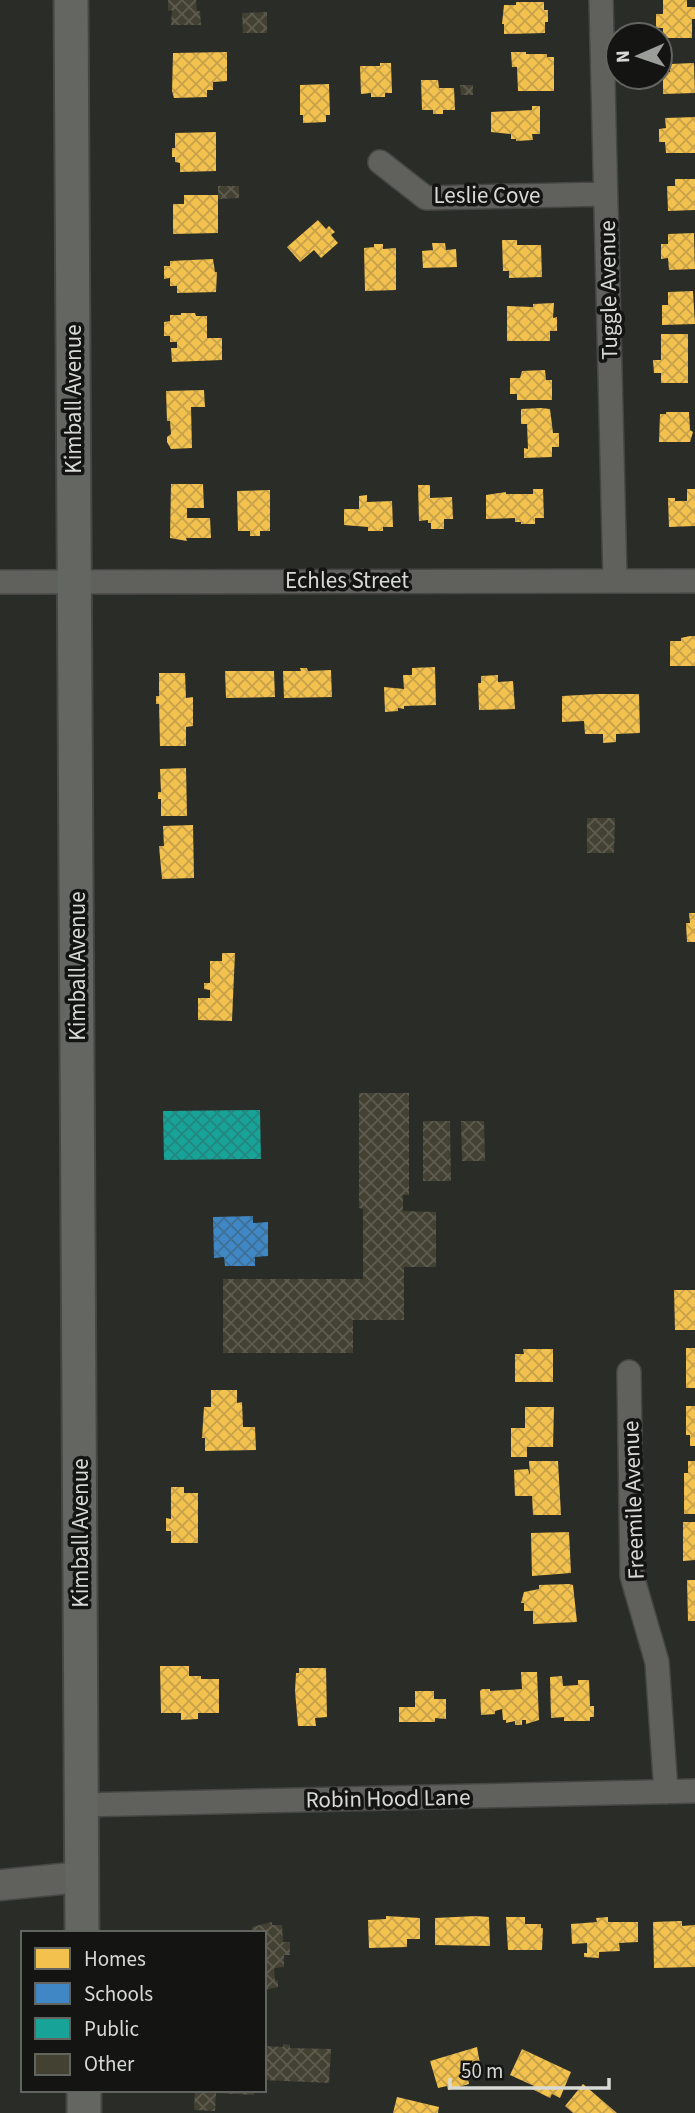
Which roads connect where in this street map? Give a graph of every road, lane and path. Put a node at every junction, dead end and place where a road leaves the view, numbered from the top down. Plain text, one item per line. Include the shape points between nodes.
1 (71, 0) edge
2 (601, 0) edge
3 (380, 162) dead end
4 (606, 194) junction
5 (615, 579) junction
6 (74, 581) junction
7 (695, 581) edge
8 (0, 582) edge
9 (629, 1372) dead end
10 (695, 1791) edge
11 (666, 1792) junction
12 (81, 1805) junction
13 (81, 1877) junction
14 (0, 1885) edge
15 (82, 1931) edge
16 (83, 2092) edge
17 (84, 2113) edge

1 - 6 main road, Kimball Avenue
2 - 4 street, Tuggle Avenue
3 - 4 street, Leslie Cove via 426,198
4 - 5 street, Tuggle Avenue
5 - 6 street, Echles Street
5 - 7 street, Echles Street
6 - 8 street, Echles Street
6 - 12 main road, Kimball Avenue
9 - 11 street, Freemile Avenue via 632,1576 657,1662
10 - 11 street, Robin Hood Lane
11 - 12 street, Robin Hood Lane
12 - 13 main road, Kimball Avenue
13 - 14 street
13 - 15 main road, Kimball Avenue
16 - 17 main road

